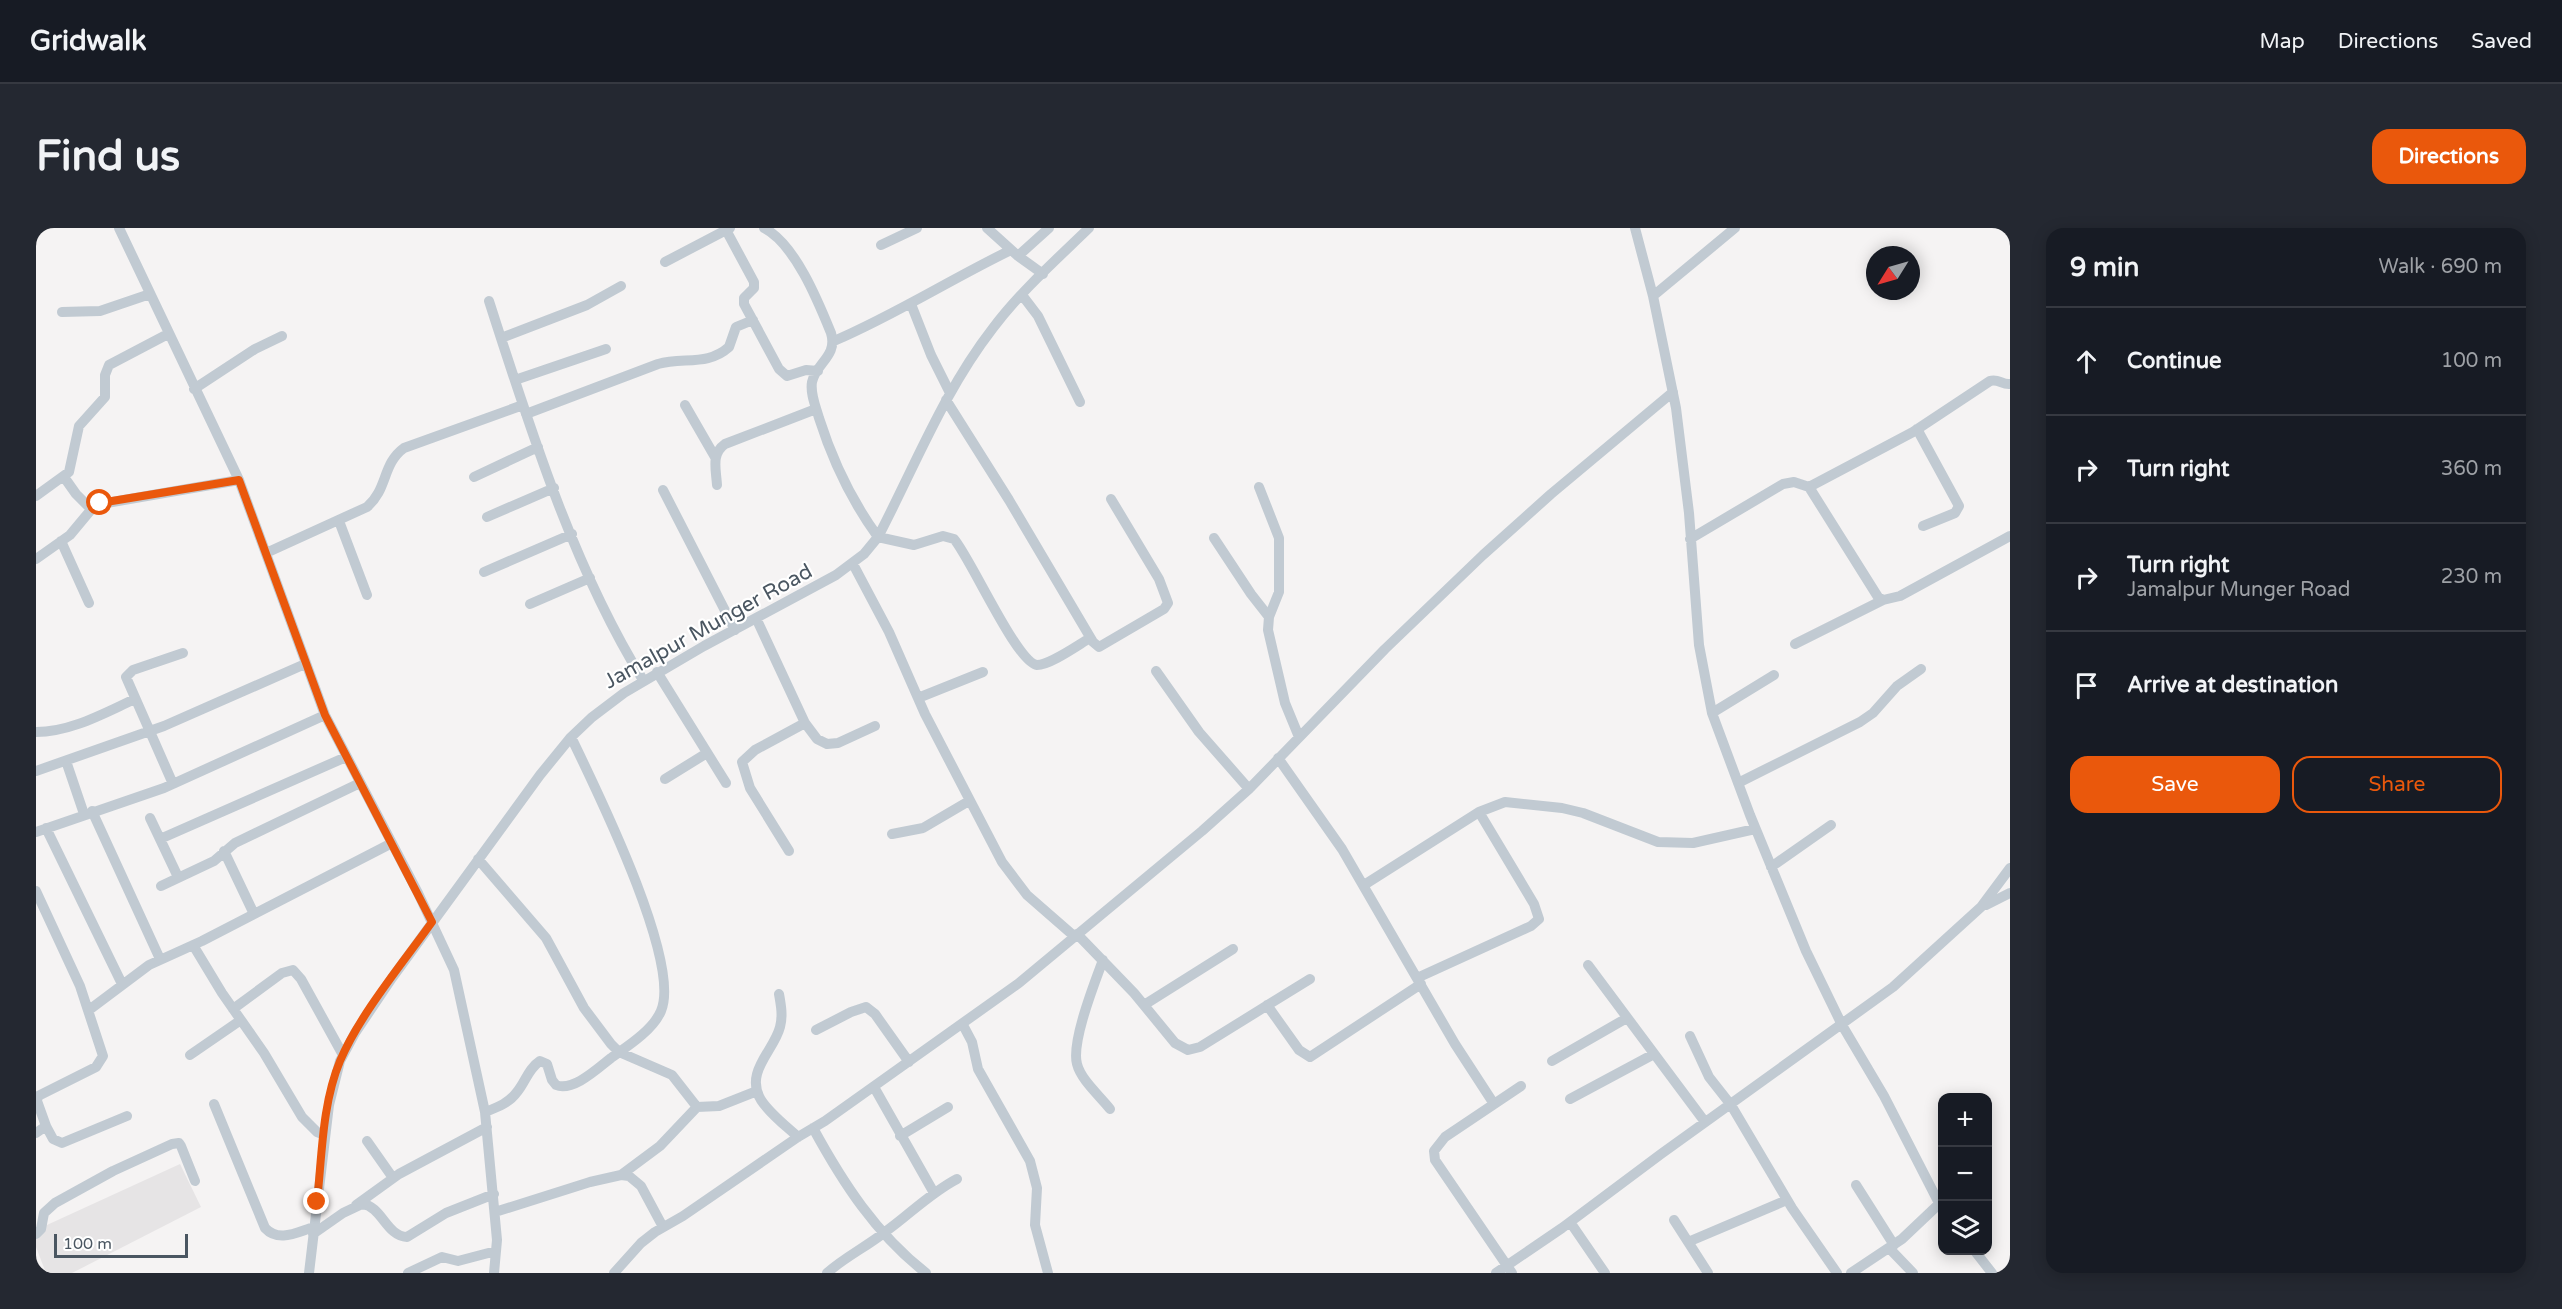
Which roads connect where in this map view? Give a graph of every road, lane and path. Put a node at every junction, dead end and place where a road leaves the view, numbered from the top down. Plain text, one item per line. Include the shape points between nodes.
1 (119, 228) edge
2 (764, 228) edge
3 (917, 228) edge
4 (987, 228) edge
5 (1049, 228) edge
6 (1089, 228) edge
7 (1635, 228) edge
8 (1735, 228) edge
9 (728, 229) edge
10 (881, 245) dead end
11 (1014, 253) junction
12 (665, 262) dead end
13 (1043, 274) junction
14 (621, 286) dead end
15 (150, 294) junction
16 (1022, 295) junction
17 (1653, 297) junction
18 (489, 301) dead end
19 (911, 304) junction
20 (62, 312) dead end
21 (753, 320) junction
22 (168, 333) junction
23 (282, 336) dead end
24 (501, 338) junction
25 (834, 341) junction
26 (606, 350) dead end
27 (818, 371) junction
28 (515, 380) junction
29 (2010, 384) edge
30 (194, 389) junction
31 (1673, 392) junction
32 (948, 397) junction
33 (1080, 402) dead end
34 (685, 405) dead end
35 (524, 409) junction
36 (816, 409) junction
37 (1917, 429) junction
38 (538, 447) junction
39 (715, 457) junction
40 (64, 477) junction
41 (474, 477) dead end
42 (239, 480) junction
43 (717, 485) dead end
44 (1259, 487) dead end
45 (554, 488) junction
46 (1809, 488) junction
47 (663, 490) dead end
48 (36, 496) edge
49 (1111, 499) dead end
50 (90, 508) junction
51 (487, 517) dead end
52 (339, 520) junction
53 (1923, 526) dead end
54 (572, 534) junction
55 (2010, 536) edge
56 (878, 537) junction
57 (1214, 538) dead end
58 (1690, 539) junction
59 (61, 542) junction
60 (266, 553) junction
61 (36, 559) edge
62 (853, 564) junction
63 (484, 572) dead end
64 (590, 578) junction
65 (367, 595) dead end
66 (1883, 600) junction
67 (89, 603) dead end
68 (530, 604) dead end
69 (1269, 616) junction
70 (756, 618) junction
71 (735, 630) junction
72 (1090, 638) junction
73 (1795, 644) dead end
74 (183, 653) dead end
75 (305, 664) junction
76 (1921, 669) dead end
77 (1156, 671) dead end
78 (657, 672) junction
79 (983, 672) dead end
80 (1774, 675) dead end
81 (643, 680) junction
82 (918, 698) junction
83 (135, 699) junction
84 (1712, 714) junction
85 (325, 715) junction
86 (805, 723) junction
87 (875, 726) dead end
88 (150, 731) junction
89 (36, 732) edge
90 (571, 737) junction
91 (1299, 737) junction
92 (707, 753) junction
93 (346, 757) junction
94 (1278, 758) junction
95 (66, 761) junction
96 (36, 771) edge
97 (665, 779) dead end
98 (360, 783) junction
99 (726, 783) dead end
100 (1738, 783) junction
101 (173, 784) junction
102 (1249, 789) junction
103 (969, 801) junction
104 (1479, 812) junction
105 (88, 813) junction
106 (150, 818) dead end
107 (1831, 825) dead end
108 (1755, 829) junction
109 (41, 830) edge
110 (892, 834) dead end
111 (160, 839) junction
112 (392, 843) junction
113 (789, 851) dead end
114 (224, 852) junction
115 (478, 859) junction
116 (1770, 867) junction
117 (2010, 868) edge
118 (178, 877) junction
119 (1364, 885) junction
120 (160, 886) dead end
121 (36, 891) edge
122 (2010, 893) edge
123 (1981, 907) junction
124 (254, 914) junction
125 (432, 922) junction
126 (1076, 935) junction
127 (193, 945) junction
128 (1233, 949) dead end
129 (160, 959) junction
130 (1103, 960) junction
131 (1588, 965) dead end
132 (1310, 979) dead end
133 (1419, 981) junction
134 (123, 984) junction
135 (779, 994) dead end
136 (1144, 1005) junction
137 (1268, 1005) junction
138 (233, 1009) junction
139 (88, 1010) junction
140 (1627, 1018) junction
141 (241, 1020) junction
142 (963, 1024) junction
143 (1842, 1025) junction
144 (816, 1030) dead end
145 (1690, 1036) dead end
146 (619, 1052) junction
147 (1654, 1054) junction
148 (190, 1055) dead end
149 (343, 1055) junction
150 (1552, 1061) dead end
151 (909, 1062) junction
152 (1521, 1086) dead end
153 (874, 1087) junction
154 (757, 1091) junction
155 (36, 1100) edge
156 (1570, 1100) dead end
157 (214, 1104) dead end
158 (1494, 1104) junction
159 (1731, 1105) junction
160 (697, 1107) junction
161 (948, 1107) dead end
162 (1110, 1109) dead end
163 (485, 1112) junction
164 (127, 1116) dead end
165 (1705, 1122) junction
166 (46, 1126) junction
167 (487, 1127) junction
168 (813, 1128) junction
169 (36, 1133) edge
170 (325, 1135) junction
171 (900, 1136) junction
172 (798, 1137) junction
173 (367, 1141) dead end
174 (621, 1175) junction
175 (393, 1178) junction
176 (957, 1179) dead end
177 (195, 1181) dead end
178 (1856, 1185) dead end
179 (934, 1193) junction
180 (494, 1194) junction
181 (1787, 1200) junction
182 (1938, 1201) edge
183 (355, 1206) junction
184 (1938, 1209) edge
185 (495, 1212) junction
186 (1674, 1220) dead end
187 (1570, 1222) junction
188 (663, 1227) junction
189 (314, 1230) junction
190 (36, 1234) edge
191 (883, 1234) junction
192 (1688, 1242) junction
193 (1891, 1246) junction
194 (496, 1251) junction
195 (1977, 1255) edge
196 (1510, 1269) edge
197 (1854, 1272) edge
198 (309, 1273) edge
199 (408, 1273) edge
200 (494, 1273) edge
201 (614, 1273) edge
202 (827, 1273) edge
203 (926, 1273) edge
204 (1048, 1273) edge
205 (1496, 1273) edge
206 (1605, 1273) edge
207 (1708, 1273) edge
208 (1837, 1273) edge
209 (1913, 1273) edge
210 (1992, 1273) edge

1 - 15 street
2 - 25 street via 782,242 801,271
3 - 10 street
4 - 11 street
5 - 11 street
6 - 13 street, Jamalpur Munger Road
7 - 17 street
8 - 17 street
9 - 12 street
9 - 21 street via 754,282 754,288 743,300
11 - 13 street
11 - 19 street via 958,276
13 - 16 street, Jamalpur Munger Road
14 - 24 street via 587,305
15 - 20 street via 100,310
15 - 22 street
16 - 32 street, Jamalpur Munger Road via 994,327
16 - 33 street via 1038,316
17 - 31 street
18 - 24 street
19 - 25 street
19 - 32 street
21 - 27 street via 781,373 787,376
21 - 35 street via 736,327 729,347 704,360 673,360
22 - 30 street
22 - 40 street via 109,365 105,397 79,426 71,465
23 - 30 street
24 - 28 street
25 - 27 street via 830,355
26 - 28 street
27 - 36 street via 812,389
28 - 35 street
29 - 37 street via 1990,381
30 - 42 street
31 - 58 street
31 - 91 street via 1484,555
32 - 56 street, Jamalpur Munger Road
32 - 72 street
34 - 39 street
35 - 38 street
35 - 52 street via 404,448 393,459 377,499
36 - 39 street via 725,444
36 - 56 street via 844,483
37 - 46 street
37 - 53 street via 1959,506 1955,513
38 - 41 street
38 - 45 street
39 - 43 street
40 - 48 street
40 - 50 street
42 - 50 street via 100,503
42 - 60 street
44 - 69 street via 1280,538 1279,592
45 - 51 street
45 - 54 street
46 - 58 street via 1794,482 1783,484
46 - 66 street
47 - 71 street
49 - 72 street via 1159,579 1168,603 1104,645 1096,645
50 - 59 street via 77,529
52 - 60 street
52 - 65 street
54 - 63 street
54 - 64 street
55 - 66 street via 1900,596
56 - 62 street, Jamalpur Munger Road
56 - 72 street via 914,545 943,536 954,538 1030,662 1048,661
57 - 69 street
58 - 84 street via 1700,655
59 - 61 street
59 - 67 street
60 - 75 street
62 - 70 street, Jamalpur Munger Road
62 - 82 street
64 - 68 street
64 - 81 street via 610,624
66 - 73 street
69 - 91 street via 1268,630 1285,703
70 - 71 street, Jamalpur Munger Road
70 - 86 street
71 - 78 street, Jamalpur Munger Road
74 - 83 street via 129,673 127,682
75 - 85 street
75 - 88 street
76 - 100 street via 1897,686 1867,718
77 - 102 street via 1199,732
78 - 81 street, Jamalpur Munger Road
78 - 92 street
79 - 82 street
80 - 84 street
81 - 90 street, Jamalpur Munger Road
82 - 103 street
83 - 88 street
83 - 89 street via 69,727
84 - 100 street
85 - 93 street
85 - 101 street
86 - 87 street via 817,739 827,744
86 - 113 street via 755,750 742,762 750,788
88 - 95 street
88 - 101 street
90 - 115 street, Jamalpur Munger Road
90 - 146 street via 640,894 663,969 661,1011
91 - 94 street
92 - 97 street
92 - 99 street
93 - 98 street
93 - 111 street
94 - 102 street
94 - 119 street
95 - 96 street
95 - 105 street
98 - 112 street
98 - 114 street via 235,843
100 - 108 street
101 - 105 street
102 - 126 street
103 - 110 street via 922,828
103 - 126 street via 988,838 1027,896
104 - 108 street via 1505,802 1562,808 1644,838 1674,844 1713,840
104 - 119 street
104 - 133 street via 1539,919
105 - 109 street
105 - 129 street
106 - 111 street
107 - 116 street
108 - 116 street
109 - 134 street
111 - 118 street
112 - 124 street
112 - 125 street
114 - 118 street
114 - 124 street
115 - 125 street, Jamalpur Munger Road
115 - 146 street via 538,927 584,1008
116 - 143 street
117 - 123 street
118 - 120 street
119 - 133 street
121 - 139 street
122 - 123 street
123 - 143 street via 1893,987
124 - 127 street
125 - 149 street, Jamalpur Munger Road
125 - 163 street via 454,970
126 - 130 street
126 - 142 street
127 - 129 street
127 - 138 street
128 - 136 street
129 - 134 street
130 - 136 street
130 - 162 street via 1085,1012 1076,1056 1082,1073
131 - 140 street
132 - 137 street
133 - 137 street via 1310,1057 1299,1050
133 - 158 street
134 - 139 street
135 - 154 street via 780,1028 759,1068
136 - 137 street via 1175,1043 1194,1050
138 - 141 street
138 - 149 street via 282,973 293,970
139 - 155 street via 102,1050 101,1061
140 - 147 street
140 - 150 street
141 - 148 street
141 - 170 street via 302,1117
142 - 151 street
142 - 204 street via 978,1069 1030,1161 1037,1188 1035,1225
143 - 159 street
143 - 182 street
144 - 151 street via 866,1007
145 - 159 street via 1709,1077
146 - 160 street via 672,1075
146 - 163 street via 577,1081 561,1087 552,1080 547,1064 540,1061 512,1098
147 - 156 street
147 - 165 street
149 - 170 street, Jamalpur Munger Road via 334,1078
151 - 153 street
152 - 158 street
153 - 168 street
153 - 171 street
154 - 160 street via 719,1106
154 - 172 street
155 - 166 street
157 - 189 street via 265,1228 283,1237
158 - 196 street via 1445,1137 1434,1151 1435,1160
159 - 165 street
159 - 181 street
160 - 174 street via 660,1146
161 - 171 street
163 - 167 street
164 - 166 street via 62,1143 53,1139
165 - 187 street
166 - 169 street
167 - 175 street
167 - 180 street
168 - 172 street
168 - 191 street via 851,1192
170 - 189 street, Jamalpur Munger Road
171 - 179 street
172 - 188 street
173 - 175 street
174 - 185 street
174 - 188 street via 641,1186
175 - 183 street
176 - 179 street
177 - 190 street via 181,1146 172,1143 55,1203 44,1213
178 - 193 street
179 - 191 street
180 - 183 street via 446,1213 407,1237 396,1234 369,1204
180 - 185 street
181 - 192 street
181 - 208 street
183 - 189 street
184 - 193 street
185 - 194 street
186 - 192 street
187 - 196 street
187 - 206 street
188 - 201 street via 640,1244
189 - 198 street, Jamalpur Munger Road
191 - 202 street
191 - 203 street
192 - 207 street
193 - 197 street
193 - 209 street
194 - 199 street via 462,1260 442,1257
194 - 200 street
195 - 210 street
196 - 205 street

